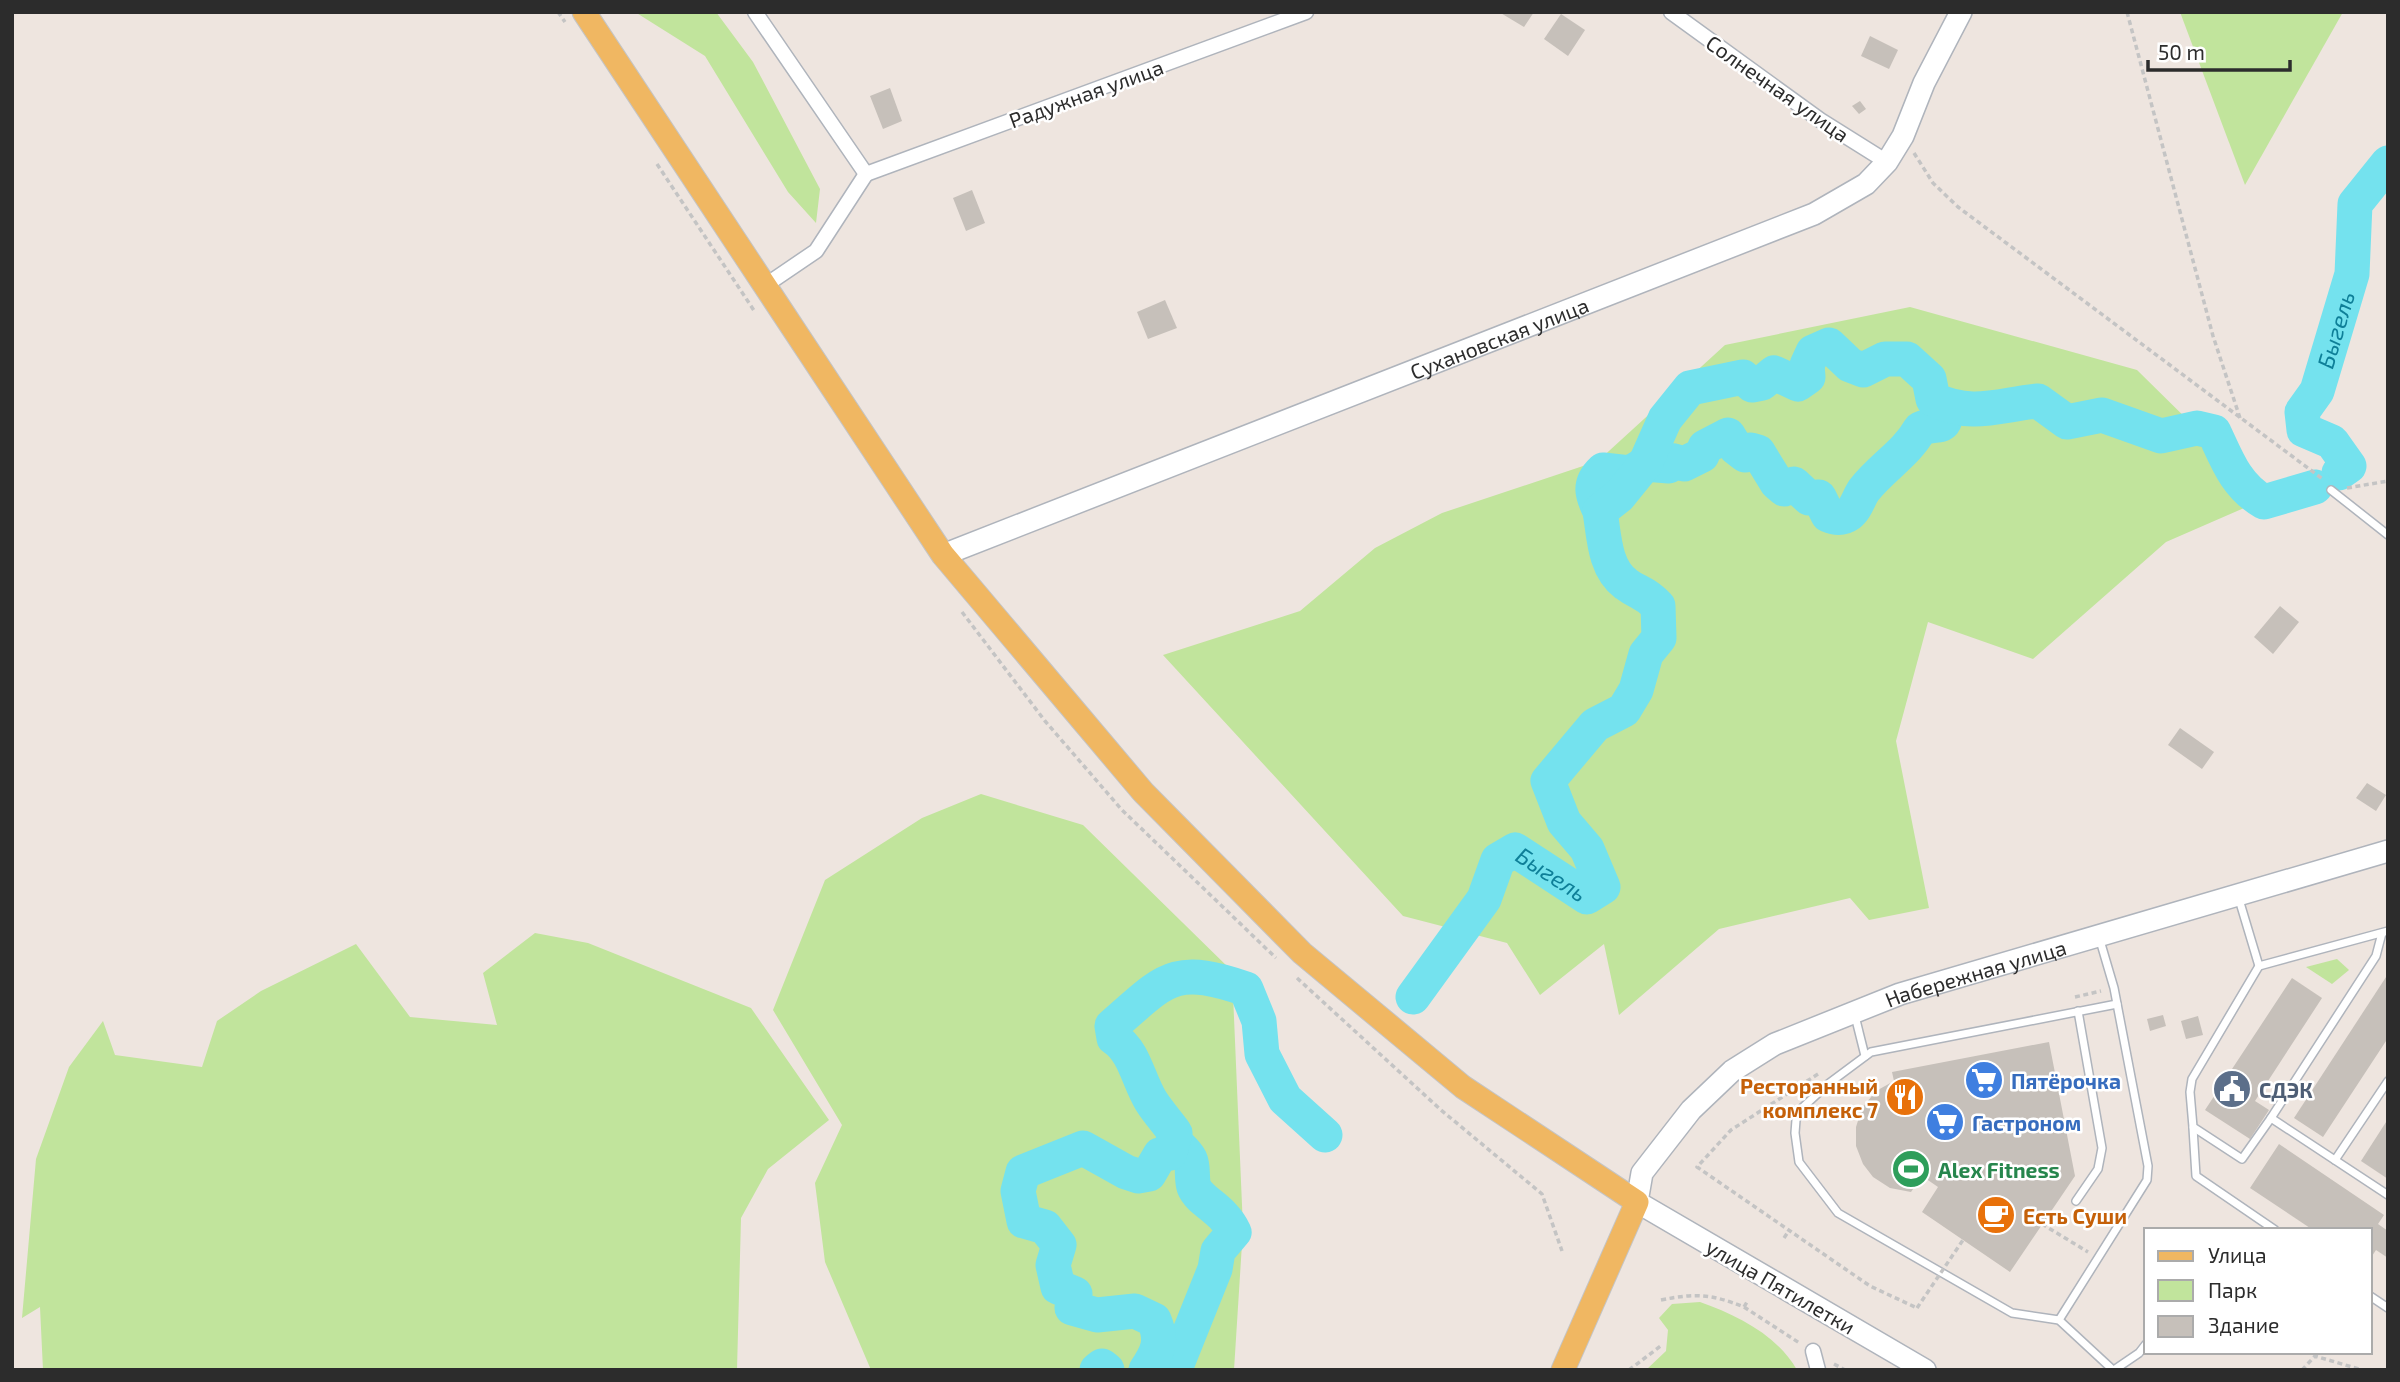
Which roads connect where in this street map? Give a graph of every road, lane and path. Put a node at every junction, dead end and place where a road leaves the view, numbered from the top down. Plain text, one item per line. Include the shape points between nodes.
1 (584, 12) edge
2 (755, 12) edge
3 (1306, 12) edge
4 (1671, 12) edge
5 (1961, 12) edge
6 (2127, 12) edge
7 (1903, 136) junction
8 (1887, 162) junction
9 (866, 174) junction
10 (763, 287) junction
11 (2241, 420) junction
12 (2388, 481) edge
13 (2332, 490) junction
14 (2388, 535) edge
15 (943, 555) junction
16 (2388, 851) edge
17 (2238, 895) junction
18 (2385, 932) edge
19 (2098, 936) junction
20 (2259, 966) junction
21 (2113, 988) junction
22 (2075, 997) dead end
23 (2117, 1004) junction
24 (2078, 1012) junction
25 (1854, 1013) junction
26 (1865, 1056) junction
27 (1821, 1073) dead end
28 (2388, 1081) edge
29 (2271, 1118) junction
30 (2193, 1127) junction
31 (2335, 1160) junction
32 (1542, 1194) dead end
33 (2388, 1195) edge
34 (2076, 1201) dead end
35 (1637, 1202) junction
36 (2042, 1224) dead end
37 (2272, 1228) edge
38 (1788, 1232) junction
39 (1784, 1238) dead end
40 (1963, 1240) dead end
41 (1562, 1251) dead end
42 (2098, 1257) junction
43 (2372, 1297) edge
44 (1661, 1300) dead end
45 (1747, 1302) dead end
46 (1744, 1307) junction
47 (2388, 1308) edge
48 (2059, 1320) junction
49 (1662, 1345) dead end
50 (2144, 1347) edge
51 (1813, 1351) junction
52 (1563, 1370) edge
53 (1629, 1370) edge
54 (1818, 1370) edge
55 (1845, 1370) edge
56 (1925, 1370) edge
57 (2113, 1370) edge
58 (2302, 1370) edge
59 (2362, 1370) edge

1 - 10 main road
2 - 9 street
3 - 9 street, Радужная улица
4 - 8 street, Солнечная улица via 1820,120
5 - 7 street, Сухановская улица
6 - 11 path via 2213,336
7 - 8 street, Сухановская улица
7 - 11 path via 1933,183 1958,207
8 - 15 street, Сухановская улица via 1866,184 1814,214
9 - 10 street via 816,251
10 - 15 main road
11 - 13 path via 2295,456
12 - 13 path
13 - 14 lane
15 - 35 main road via 1143,792 1302,953 1463,1087
16 - 17 street, Набережная улица
17 - 19 street, Набережная улица
17 - 20 lane
18 - 20 lane
18 - 29 lane via 2375,956
19 - 21 lane
19 - 25 street, Набережная улица via 1900,994
20 - 30 lane via 2192,1079
21 - 22 path
21 - 23 lane
23 - 24 lane
23 - 42 lane via 2148,1166 2144,1188
24 - 26 lane
24 - 34 lane via 2102,1148 2098,1169
25 - 26 lane
25 - 35 street, Набережная улица via 1774,1044 1732,1071 1691,1110 1642,1173
26 - 48 lane via 1802,1108 1795,1133 1799,1162 1838,1213 2012,1313
27 - 38 path via 1731,1130 1697,1167
28 - 31 lane
29 - 30 lane via 2242,1158
29 - 31 lane
30 - 37 lane via 2196,1175
31 - 33 lane
32 - 41 path
35 - 52 main road
35 - 56 street, улица Пятилетки
36 - 42 path
38 - 39 path
38 - 40 path, bridge via 1870,1286 1917,1308
42 - 48 lane
43 - 47 lane
44 - 46 path via 1714,1295
45 - 46 path
46 - 51 path
48 - 57 lane
49 - 53 path
50 - 57 lane
51 - 54 street
51 - 55 path
58 - 59 path via 2315,1356

